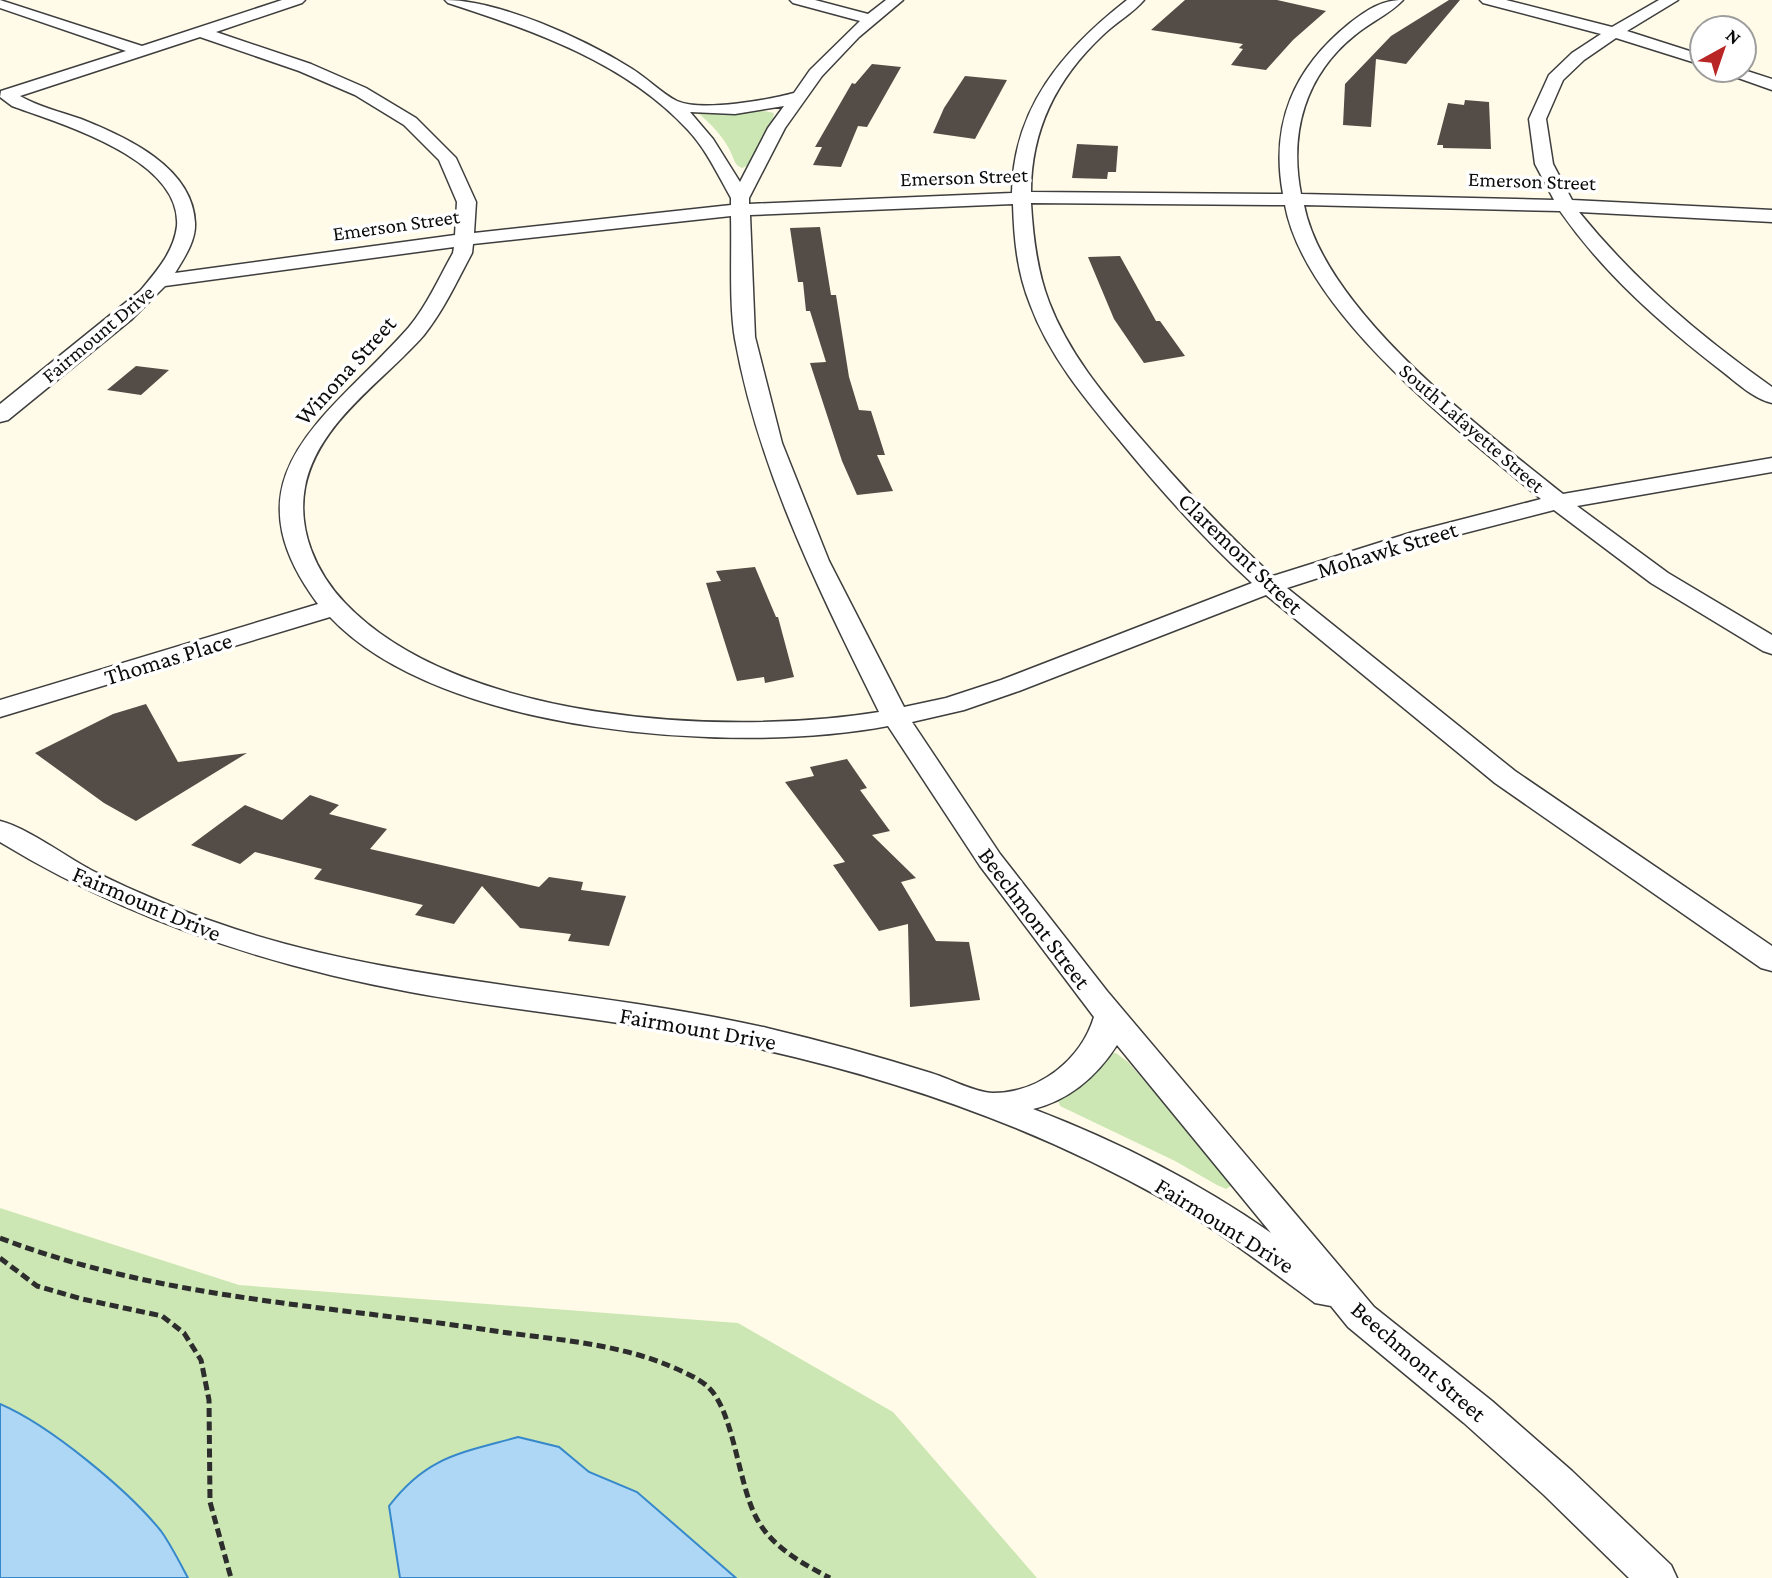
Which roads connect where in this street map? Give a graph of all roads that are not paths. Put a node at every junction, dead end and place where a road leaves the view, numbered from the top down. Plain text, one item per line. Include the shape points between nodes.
1 (297, 0) edge
2 (453, 0) edge
3 (798, 0) edge
4 (895, 0) edge
5 (1136, 0) edge
6 (1395, 0) edge
7 (1488, 0) edge
8 (1670, 0) edge
9 (0, 3) edge
10 (870, 19) junction
11 (198, 32) junction
12 (1617, 33) junction
13 (139, 50) junction
14 (1688, 56) edge
15 (797, 97) junction
16 (672, 105) junction
17 (1020, 198) junction
18 (1292, 199) junction
19 (740, 204) junction
20 (1565, 204) junction
21 (1772, 216) edge
22 (466, 238) junction
23 (161, 281) junction
24 (1772, 397) edge
25 (0, 415) edge
26 (1772, 465) edge
27 (1559, 503) junction
28 (1270, 587) junction
29 (335, 607) junction
30 (1772, 646) edge
31 (0, 709) edge
32 (895, 717) junction
33 (0, 831) edge
34 (1772, 961) edge
35 (1111, 1016) junction
36 (990, 1105) junction
37 (1361, 1317) junction
38 (1657, 1578) edge

1 - 11 street
2 - 16 street via 594,55
3 - 10 street
4 - 10 street
5 - 17 street, Claremont Street via 1080,48 1043,99 1024,148
6 - 18 street, South Lafayette Street via 1334,44 1301,88 1288,130 1286,165
7 - 12 street
8 - 12 street
9 - 13 street
10 - 15 street
11 - 13 street
11 - 22 street, Winona Street via 337,80 407,120 437,146 457,176 467,206
12 - 14 street
12 - 20 street via 1579,56 1555,78 1544,96 1538,116 1545,166
13 - 23 street, Fairmount Drive via 7,95 108,138 167,178 182,203 185,227 178,254
15 - 16 street via 737,109
15 - 19 street
16 - 19 street via 694,126
17 - 18 street, Emerson Street
17 - 19 street, Emerson Street
17 - 28 street, Claremont Street via 1030,275 1059,343 1156,469
18 - 20 street, Emerson Street
18 - 27 street, South Lafayette Street via 1307,244 1367,330 1442,407
19 - 22 street, Emerson Street
19 - 32 street, Beechmont Street via 745,337 769,438 817,561
20 - 21 street, Emerson Street
20 - 24 street via 1593,245 1630,284 1707,351
22 - 23 street, Emerson Street
22 - 29 street, Winona Street via 455,270 430,314 327,424 299,467 291,502 294,537 319,590
23 - 25 street, Fairmount Drive
26 - 27 street, Mohawk Street
27 - 28 street, Mohawk Street via 1411,540
27 - 30 street, South Lafayette Street via 1663,580
28 - 32 street, Mohawk Street via 1021,682
28 - 34 street, Claremont Street via 1548,808 1717,919
29 - 31 street, Thomas Place
29 - 32 street, Winona Street via 370,637 432,672 498,696 578,716 737,730
32 - 35 street, Beechmont Street via 990,860
33 - 36 street, Fairmount Drive via 117,894 292,957 365,974 763,1038 873,1065
35 - 36 street via 1103,1041 1074,1076 1035,1097
35 - 37 street, Beechmont Street
36 - 37 street, Fairmount Drive via 1175,1190
37 - 38 street, Beechmont Street via 1498,1430

